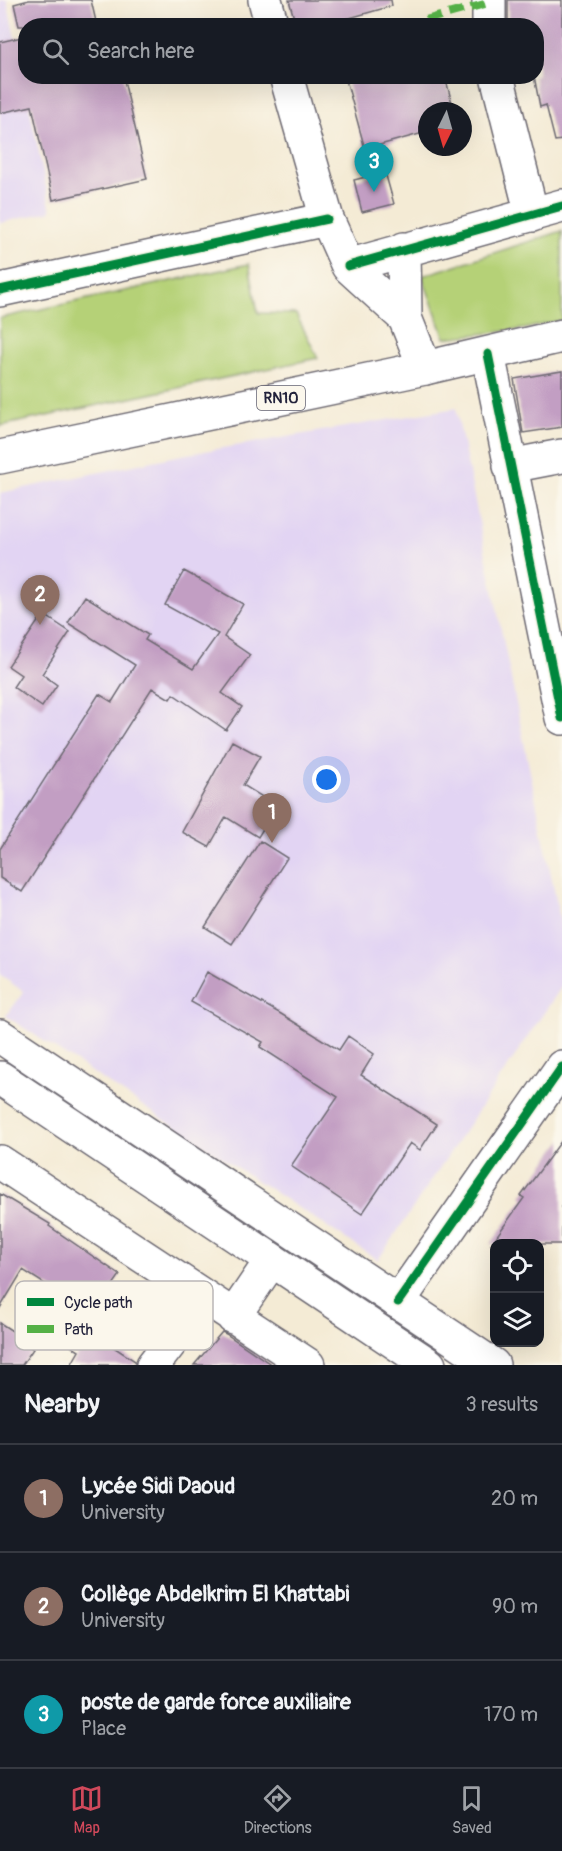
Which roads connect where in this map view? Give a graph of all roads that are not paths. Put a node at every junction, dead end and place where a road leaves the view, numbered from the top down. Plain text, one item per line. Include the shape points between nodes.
1 (266, 0) edge
2 (489, 0) edge
3 (270, 18) edge
4 (489, 18) edge
5 (288, 84) edge
6 (500, 84) edge
7 (547, 210) edge
8 (327, 219) junction
9 (404, 249) junction
10 (348, 266) junction
11 (0, 290) edge
12 (405, 318) junction
13 (562, 336) edge
14 (488, 354) junction
15 (425, 369) junction
16 (562, 456) edge
17 (0, 457) edge
18 (510, 466) junction
19 (562, 718) edge
20 (0, 1036) edge
21 (562, 1067) edge
22 (0, 1078) edge
23 (0, 1162) edge
24 (271, 1261) junction
25 (179, 1281) edge
26 (398, 1302) junction
27 (213, 1303) edge
28 (233, 1317) junction
29 (378, 1331) junction
30 (165, 1350) edge
31 (153, 1365) edge
32 (308, 1365) edge
33 (429, 1365) edge
34 (493, 1365) edge

1 - 3 street
2 - 4 street
5 - 8 street
6 - 7 street
7 - 9 street
8 - 10 street
8 - 11 street
9 - 10 street
9 - 12 street
10 - 12 street
12 - 15 street
13 - 14 street, RN10
14 - 15 street, RN10
14 - 18 street
15 - 17 street, RN10
16 - 18 street
18 - 19 street
20 - 26 street
21 - 26 street
22 - 24 street
23 - 25 street
24 - 28 street
24 - 29 street
26 - 29 street
26 - 34 street
27 - 28 street
28 - 32 street
29 - 33 street
30 - 31 street

